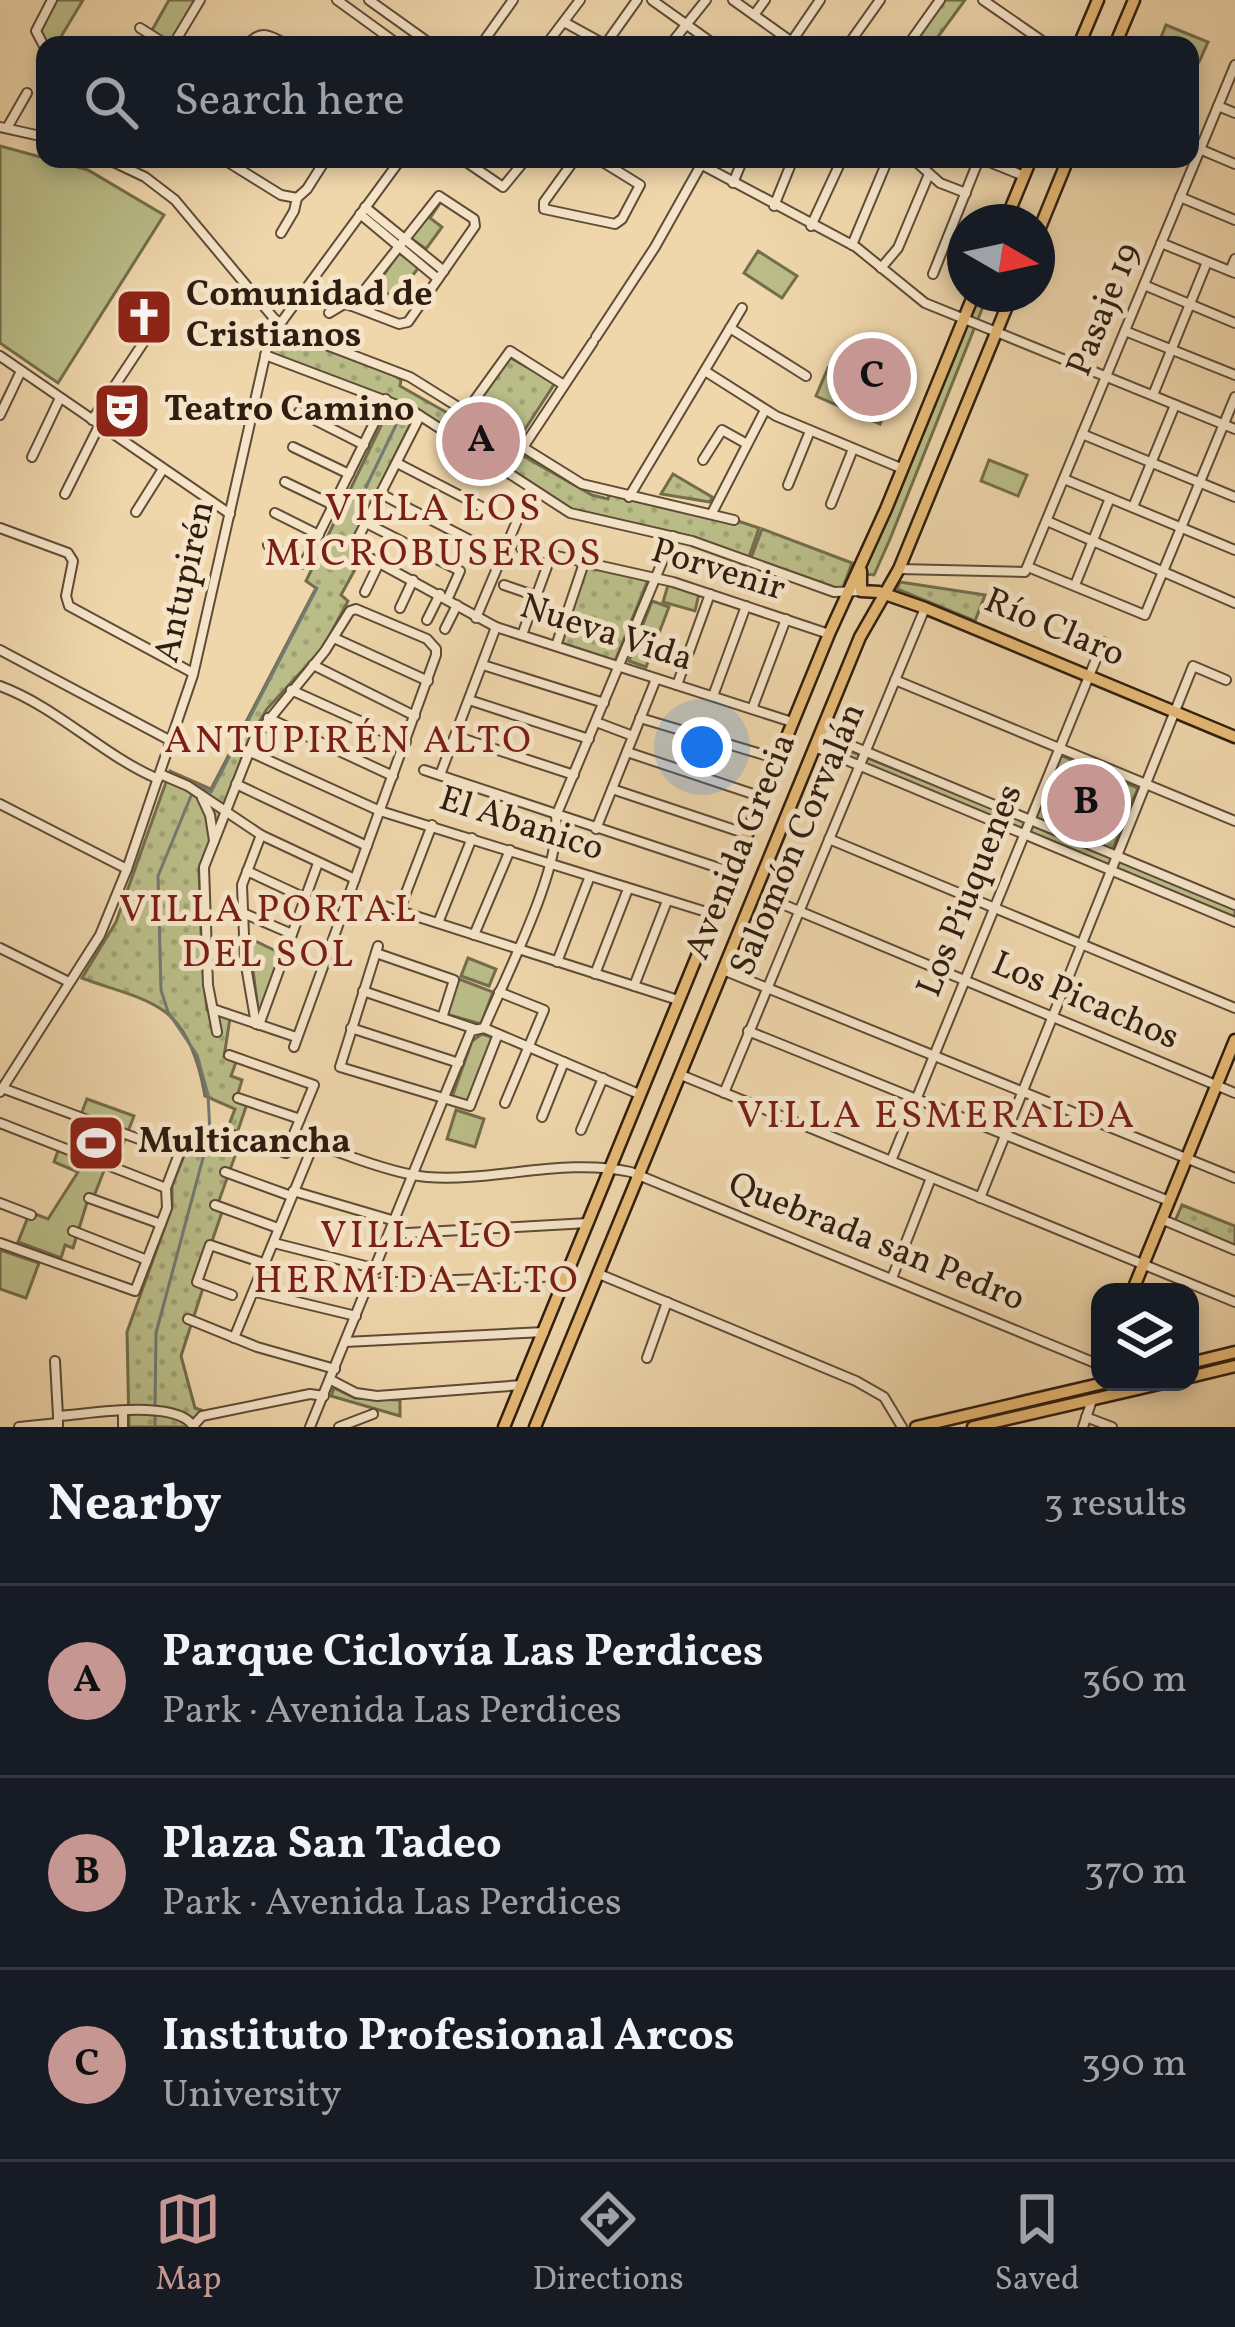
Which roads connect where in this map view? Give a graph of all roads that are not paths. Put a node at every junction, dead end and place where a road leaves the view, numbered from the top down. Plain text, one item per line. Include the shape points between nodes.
1 (52, 0) edge
2 (200, 0) edge
3 (337, 0) edge
4 (369, 0) edge
5 (513, 0) edge
6 (580, 0) edge
7 (637, 0) edge
8 (652, 0) edge
9 (706, 0) edge
10 (733, 0) edge
11 (765, 0) edge
12 (820, 0) edge
13 (880, 0) edge
14 (940, 0) edge
15 (983, 0) edge
16 (1098, 0) edge
17 (1134, 0) edge
18 (754, 15) junction
19 (564, 22) junction
20 (687, 25) junction
21 (405, 26) junction
22 (140, 28) dead end
23 (37, 36) edge
24 (154, 36) edge
25 (176, 36) edge
26 (384, 36) edge
27 (399, 36) edge
28 (419, 36) edge
29 (487, 36) edge
30 (553, 36) edge
31 (589, 36) edge
32 (611, 36) edge
33 (678, 36) edge
34 (703, 36) edge
35 (782, 36) edge
36 (797, 36) edge
37 (854, 36) edge
38 (914, 36) edge
39 (1035, 36) edge
40 (1083, 36) edge
41 (1119, 36) edge
42 (1234, 69) edge
43 (27, 93) dead end
44 (1218, 106) junction
45 (1235, 113) edge
46 (3, 128) edge
47 (36, 135) edge
48 (1201, 149) junction
49 (1199, 154) edge
50 (1235, 164) edge
51 (126, 168) edge
52 (238, 168) edge
53 (320, 168) edge
54 (393, 168) edge
55 (475, 168) edge
56 (519, 168) edge
57 (569, 168) edge
58 (620, 168) edge
59 (699, 168) edge
60 (706, 168) edge
61 (739, 168) edge
62 (790, 168) edge
63 (838, 168) edge
64 (884, 168) edge
65 (923, 168) edge
66 (977, 168) edge
67 (1004, 168) edge
68 (1027, 168) edge
69 (1065, 168) edge
70 (1193, 168) edge
71 (929, 174) junction
72 (1024, 176) junction
73 (733, 183) junction
74 (966, 193) junction
75 (1180, 197) junction
76 (297, 198) junction
77 (1012, 204) edge
78 (1050, 204) edge
79 (774, 206) junction
80 (363, 210) junction
81 (1235, 220) edge
82 (811, 226) junction
83 (281, 233) dead end
84 (405, 237) junction
85 (1161, 243) junction
86 (852, 245) junction
87 (398, 247) junction
88 (1235, 259) edge
89 (1208, 262) junction
90 (881, 268) junction
91 (1233, 272) edge
92 (933, 274) dead end
93 (441, 275) junction
94 (1144, 285) junction
95 (1190, 304) junction
96 (352, 306) junction
97 (742, 308) dead end
98 (165, 310) dead end
99 (966, 312) edge
100 (1005, 312) edge
101 (329, 313) dead end
102 (964, 318) junction
103 (1235, 323) edge
104 (277, 325) junction
105 (730, 328) junction
106 (997, 331) junction
107 (1125, 331) junction
108 (1172, 350) junction
109 (265, 355) junction
110 (0, 356) edge
111 (22, 370) junction
112 (705, 371) junction
113 (1235, 375) edge
114 (806, 376) dead end
115 (1106, 377) junction
116 (564, 385) junction
117 (1153, 395) junction
118 (1235, 397) edge
119 (60, 398) junction
120 (386, 399) junction
121 (1175, 404) junction
122 (765, 410) junction
123 (299, 412) dead end
124 (466, 412) junction
125 (0, 415) edge
126 (420, 416) junction
127 (96, 422) junction
128 (1223, 425) junction
129 (1235, 430) edge
130 (810, 431) junction
131 (1082, 434) junction
132 (747, 444) junction
133 (364, 445) junction
134 (293, 447) dead end
135 (521, 449) junction
136 (853, 449) junction
137 (32, 457) dead end
138 (703, 460) dead end
139 (397, 463) junction
140 (1151, 463) junction
141 (164, 469) junction
142 (903, 469) junction
143 (349, 474) junction
144 (1064, 479) junction
145 (285, 482) dead end
146 (1199, 483) junction
147 (788, 484) dead end
148 (530, 490) junction
149 (65, 494) dead end
150 (381, 494) junction
151 (629, 497) junction
152 (1235, 497) edge
153 (1110, 498) junction
154 (831, 504) dead end
155 (334, 505) junction
156 (1133, 507) junction
157 (486, 509) dead end
158 (136, 512) dead end
159 (275, 513) dead end
160 (712, 513) junction
161 (230, 514) junction
162 (734, 520) dead end
163 (1047, 521) junction
164 (366, 523) junction
165 (1181, 527) junction
166 (0, 529) edge
167 (319, 535) junction
168 (673, 536) junction
169 (472, 541) dead end
170 (1093, 542) junction
171 (268, 544) dead end
172 (521, 548) dead end
173 (868, 548) junction
174 (1235, 550) edge
175 (552, 554) junction
176 (585, 560) junction
177 (379, 563) junction
178 (899, 569) junction
179 (1025, 570) junction
180 (1162, 572) junction
181 (655, 578) junction
182 (413, 580) junction
183 (504, 585) dead end
184 (1075, 586) junction
185 (861, 591) junction
186 (365, 592) dead end
187 (847, 592) junction
188 (710, 594) junction
189 (886, 594) junction
190 (536, 596) junction
191 (448, 599) junction
192 (1235, 603) edge
193 (746, 606) junction
194 (400, 608) dead end
195 (925, 608) junction
196 (476, 618) junction
197 (786, 619) junction
198 (427, 620) dead end
199 (496, 627) junction
200 (445, 628) dead end
201 (829, 634) junction
202 (522, 635) junction
203 (334, 638) junction
204 (1103, 642) dead end
205 (556, 646) junction
206 (0, 650) edge
207 (313, 665) junction
208 (483, 665) junction
209 (619, 666) junction
210 (194, 673) junction
211 (1088, 676) junction
212 (656, 679) junction
213 (895, 680) junction
214 (1226, 680) dead end
215 (428, 681) junction
216 (677, 685) junction
217 (0, 686) edge
218 (291, 690) junction
219 (712, 696) junction
220 (470, 700) junction
221 (604, 703) junction
222 (752, 709) junction
223 (1174, 712) junction
224 (415, 716) junction
225 (268, 718) junction
226 (640, 718) junction
227 (596, 722) junction
228 (792, 722) junction
229 (820, 733) junction
230 (455, 736) junction
231 (633, 736) junction
232 (1235, 737) edge
233 (589, 739) junction
234 (171, 741) junction
235 (406, 742) junction
236 (815, 747) junction
237 (1059, 748) junction
238 (248, 751) junction
239 (627, 752) junction
240 (866, 752) junction
241 (778, 759) junction
242 (860, 766) junction
243 (424, 770) dead end
244 (159, 776) junction
245 (392, 776) junction
246 (440, 776) junction
247 (574, 776) junction
248 (236, 784) junction
249 (1145, 784) junction
250 (612, 789) junction
251 (201, 796) junction
252 (762, 797) junction
253 (0, 804) edge
254 (380, 811) junction
255 (225, 814) junction
256 (556, 816) junction
257 (1029, 820) junction
258 (1235, 821) edge
259 (432, 825) junction
260 (596, 829) junction
261 (747, 834) junction
262 (261, 835) junction
263 (1022, 835) junction
264 (472, 838) junction
265 (829, 839) junction
266 (214, 841) junction
267 (367, 846) junction
268 (510, 850) junction
269 (1116, 855) junction
270 (318, 862) junction
271 (551, 862) junction
272 (127, 869) junction
273 (1110, 870) junction
274 (247, 871) junction
275 (731, 872) junction
276 (590, 876) junction
277 (356, 879) junction
278 (628, 889) junction
279 (305, 898) junction
280 (667, 901) junction
281 (378, 904) dead end
282 (782, 904) dead end
283 (1235, 905) edge
284 (993, 907) junction
285 (399, 911) junction
286 (799, 912) junction
287 (244, 913) junction
288 (713, 914) junction
289 (1235, 922) edge
290 (437, 923) junction
291 (292, 934) junction
292 (474, 935) junction
293 (1080, 945) junction
294 (0, 947) edge
295 (517, 949) junction
296 (557, 962) junction
297 (724, 970) junction
298 (595, 974) junction
299 (963, 980) junction
300 (70, 982) junction
301 (634, 986) junction
302 (766, 987) junction
303 (363, 992) junction
304 (499, 992) junction
305 (678, 1000) junction
306 (1235, 1008) edge
307 (212, 1009) junction
308 (1052, 1017) junction
309 (442, 1018) junction
310 (258, 1024) junction
311 (350, 1028) junction
312 (481, 1029) junction
313 (748, 1031) junction
314 (217, 1032) dead end
315 (498, 1034) junction
316 (1235, 1040) edge
317 (528, 1047) junction
318 (229, 1055) dead end
319 (934, 1056) junction
320 (564, 1062) junction
321 (459, 1063) junction
322 (681, 1075) junction
323 (603, 1078) junction
324 (1216, 1085) junction
325 (1, 1090) edge
326 (1022, 1091) junction
327 (724, 1093) junction
328 (1235, 1093) edge
329 (639, 1094) junction
330 (238, 1098) dead end
331 (445, 1099) junction
332 (916, 1099) junction
333 (505, 1103) dead end
334 (542, 1117) dead end
335 (300, 1119) junction
336 (0, 1123) edge
337 (580, 1130) dead end
338 (295, 1133) junction
339 (230, 1134) dead end
340 (1004, 1135) junction
341 (314, 1143) junction
342 (1186, 1159) junction
343 (891, 1161) junction
344 (609, 1168) junction
345 (225, 1172) dead end
346 (635, 1173) junction
347 (416, 1174) junction
348 (931, 1178) junction
349 (1235, 1178) edge
350 (166, 1188) junction
351 (292, 1193) junction
352 (89, 1198) dead end
353 (980, 1198) junction
354 (1169, 1201) junction
355 (0, 1203) edge
356 (215, 1205) dead end
357 (31, 1215) dead end
358 (1161, 1220) junction
359 (395, 1222) junction
360 (588, 1222) junction
361 (161, 1224) junction
362 (278, 1228) junction
363 (74, 1231) dead end
364 (390, 1234) junction
365 (0, 1243) edge
366 (274, 1243) junction
367 (1235, 1250) edge
368 (147, 1260) junction
369 (1144, 1263) junction
370 (266, 1264) junction
371 (376, 1269) junction
372 (599, 1274) junction
373 (566, 1276) junction
374 (892, 1278) junction
375 (370, 1283) junction
376 (1136, 1283) edge
377 (256, 1292) junction
378 (232, 1294) dead end
379 (667, 1302) junction
380 (1235, 1302) edge
381 (356, 1316) junction
382 (188, 1319) dead end
383 (544, 1331) junction
384 (234, 1338) junction
385 (345, 1342) junction
386 (1235, 1352) edge
387 (646, 1358) dead end
388 (56, 1360) dead end
389 (1199, 1361) edge
390 (1235, 1366) edge
391 (1091, 1371) edge
392 (333, 1374) junction
393 (1199, 1375) edge
394 (1091, 1379) edge
395 (522, 1385) junction
396 (1095, 1391) edge
397 (1130, 1391) edge
398 (323, 1396) junction
399 (1092, 1400) junction
400 (123, 1412) junction
401 (374, 1414) dead end
402 (58, 1422) edge
403 (1085, 1422) edge
404 (997, 1425) edge
405 (194, 1426) edge
406 (19, 1427) edge
407 (123, 1427) edge
408 (308, 1427) edge
409 (339, 1427) edge
410 (504, 1427) edge
411 (535, 1427) edge
412 (902, 1427) edge
413 (916, 1427) edge
414 (973, 1427) edge
415 (1112, 1427) edge

1 - 23 street
2 - 25 street
3 - 26 street
4 - 21 street
5 - 29 street
6 - 19 street
7 - 32 street
8 - 20 street
9 - 20 street
10 - 18 street
11 - 18 street
12 - 36 street
13 - 37 street
14 - 38 street
15 - 39 street
16 - 40 main road
17 - 41 main road
18 - 35 street
19 - 30 street
19 - 31 street
20 - 33 street
20 - 34 street
21 - 27 street
21 - 28 street
22 - 24 street
42 - 44 street, Pasaje 19
43 - 46 street
44 - 45 street
44 - 48 street, Pasaje 19
46 - 47 street
48 - 49 street, Pasaje 19
48 - 50 street
51 - 104 street via 175,200
52 - 76 street
53 - 76 street
54 - 80 street, Antupirén
55 - 56 street via 503,187
57 - 58 street via 545,211 612,224 640,184
59 - 116 street
60 - 73 street
61 - 73 street
62 - 79 street
63 - 82 street
64 - 86 street
65 - 71 street
66 - 74 street
67 - 72 street
68 - 72 main road
69 - 78 main road
70 - 75 street, Pasaje 19
71 - 74 street
71 - 90 street via 898,248
72 - 77 main road
73 - 79 street
74 - 92 street
75 - 81 street
75 - 85 street, Pasaje 19
76 - 83 street
79 - 82 street
80 - 84 street
80 - 87 street
80 - 104 street, Antupirén
82 - 86 street
84 - 87 street
84 - 93 street
84 - 93 street via 438,196 474,220
85 - 89 street
85 - 94 street, Pasaje 19
86 - 90 street
87 - 93 street
87 - 96 street
88 - 91 street
89 - 91 street
89 - 95 street
90 - 102 street via 925,303
93 - 96 street via 404,325
94 - 95 street
94 - 107 street, Pasaje 19
95 - 103 street
95 - 108 street
96 - 101 street
97 - 105 street
98 - 127 street
99 - 102 main road, Avenida Grecia
100 - 106 main road, Avenida Grecia
102 - 106 street
102 - 142 main road, Avenida Grecia
104 - 109 street, Antupirén
104 - 124 street via 404,374
105 - 112 street
105 - 114 street
106 - 115 street
106 - 178 main road, Avenida Grecia
107 - 108 street
107 - 115 street, Pasaje 19
108 - 113 street
108 - 117 street
109 - 120 street, Río Claro
109 - 161 street, Antupirén
110 - 111 street
111 - 119 street
111 - 125 street
112 - 122 street
112 - 151 street
115 - 117 street
115 - 131 street, Pasaje 19
116 - 124 street via 510,351
116 - 135 street
117 - 121 street
118 - 128 street
119 - 127 street
119 - 137 street
120 - 126 street, Río Claro
120 - 133 street
121 - 128 street
121 - 140 street
122 - 130 street
122 - 132 street
123 - 133 street
124 - 135 street
126 - 139 street
126 - 148 street, Río Claro
127 - 141 street
127 - 149 street
128 - 129 street
128 - 146 street
130 - 136 street
130 - 147 street
131 - 140 street
131 - 144 street, Pasaje 19
132 - 138 street via 721,430
132 - 160 street
133 - 143 street
134 - 143 street
135 - 151 street via 564,475
136 - 142 street
136 - 154 street
139 - 150 street
139 - 157 street
140 - 146 street
140 - 156 street
141 - 158 street
141 - 161 street
142 - 173 main road, Avenida Grecia
143 - 155 street
144 - 153 street
144 - 163 street, Pasaje 19
145 - 155 street
146 - 152 street
146 - 165 street
148 - 168 street, Río Claro via 584,518
148 - 196 street
150 - 164 street
150 - 169 street
151 - 160 street
153 - 156 street
153 - 170 street
155 - 167 street
156 - 165 street
159 - 167 street
160 - 162 street
161 - 210 street, Antupirén
163 - 170 street
163 - 179 street, Pasaje 19
164 - 177 street, Nueva Vida via 356,547
164 - 191 street via 460,571
165 - 174 street
165 - 180 street
166 - 210 street via 68,553 69,606
167 - 171 street via 304,563
168 - 181 street
168 - 187 street, Río Claro
170 - 180 street
170 - 184 street
172 - 175 street, Porvenir
173 - 185 main road
173 - 187 main road, Avenida Grecia
175 - 176 street, Porvenir
175 - 190 street
176 - 181 street, Porvenir
176 - 205 street
177 - 182 street, Nueva Vida
177 - 186 street
178 - 179 street
178 - 189 main road, Avenida Grecia
179 - 184 street
180 - 184 street via 1145,615
180 - 192 street
181 - 188 street, Porvenir
181 - 209 street
182 - 191 street, Nueva Vida
182 - 194 street
183 - 190 street
185 - 187 street, Río Claro
185 - 189 main road, Río Claro
187 - 201 main road, Avenida Grecia
188 - 193 street, Porvenir
188 - 216 street
189 - 195 main road, Río Claro
189 - 229 main road, Avenida Grecia
190 - 202 street
191 - 196 street, Nueva Vida
191 - 198 street
191 - 200 street
193 - 197 street, Porvenir
193 - 219 street
195 - 211 main road, Río Claro
195 - 213 street, Salomón Corvalán
196 - 199 street, Nueva Vida
197 - 201 street, Porvenir
197 - 222 street
199 - 202 street, Nueva Vida
199 - 208 street
201 - 228 main road, Avenida Grecia
202 - 205 street, Nueva Vida
203 - 207 street
203 - 215 street
203 - 215 street via 350,611 364,611 427,639 436,649
204 - 211 street, Los Piuquenes
205 - 209 street, Nueva Vida
206 - 234 street
207 - 218 street
207 - 224 street
208 - 220 street
208 - 221 street
209 - 212 street, Nueva Vida
209 - 221 street
210 - 234 street, Antupirén
211 - 223 main road, Río Claro
211 - 237 street, Los Piuquenes
212 - 216 street, Nueva Vida
212 - 226 street
213 - 237 street
213 - 240 street, Salomón Corvalán
214 - 223 street via 1193,666
215 - 224 street
216 - 219 street, Nueva Vida
217 - 244 street via 121,762
218 - 225 street
218 - 235 street
219 - 222 street, Nueva Vida
220 - 230 street
220 - 233 street
221 - 227 street
222 - 228 street, Nueva Vida
223 - 232 main road, Río Claro
223 - 249 street
224 - 235 street
225 - 238 street
225 - 245 street
226 - 231 street
226 - 241 street
227 - 231 street
227 - 233 street
228 - 241 main road, Avenida Grecia
229 - 236 main road, Avenida Grecia
229 - 240 street
230 - 246 street
230 - 247 street
231 - 239 street
233 - 247 street
234 - 244 street, Antupirén
235 - 245 street
236 - 242 street
236 - 297 main road, Avenida Grecia
237 - 249 street
237 - 257 street, Los Piuquenes
238 - 248 street
238 - 254 street, El Abanico
239 - 250 street
239 - 252 street
240 - 242 street, Salomón Corvalán
240 - 257 street
241 - 252 main road, Avenida Grecia
242 - 263 street
242 - 265 street, Salomón Corvalán
243 - 246 street
244 - 251 street
244 - 272 street, Antupirén
245 - 254 street
246 - 256 street
247 - 256 street
248 - 255 street
248 - 267 street
249 - 258 street
249 - 269 street
250 - 260 street
250 - 261 street
251 - 255 street
251 - 266 street
252 - 261 main road, Avenida Grecia
253 - 272 street
254 - 259 street, El Abanico
254 - 267 street
255 - 262 street
255 - 266 street
256 - 260 street
256 - 271 street
257 - 263 street, Los Piuquenes
257 - 269 street
259 - 264 street, El Abanico
259 - 285 street
260 - 275 street
261 - 275 main road, Avenida Grecia
262 - 270 street
262 - 274 street
263 - 273 street
263 - 284 street, Los Piuquenes
264 - 268 street, El Abanico
264 - 290 street
265 - 284 street
265 - 286 street, Salomón Corvalán
266 - 307 street via 202,883
267 - 277 street
268 - 271 street, El Abanico
268 - 292 street
269 - 273 street
269 - 283 street
270 - 277 street
270 - 279 street
271 - 276 street, El Abanico
271 - 295 street
272 - 300 street, Antupirén
273 - 289 street
273 - 293 street
274 - 279 street
274 - 287 street
275 - 288 main road, Avenida Grecia
276 - 278 street, El Abanico
276 - 296 street
277 - 310 street via 295,1042
278 - 280 street, El Abanico
278 - 298 street
279 - 291 street
280 - 288 street, El Abanico
280 - 301 street
281 - 285 street
282 - 286 street, Los Picachos
284 - 293 street
284 - 299 street, Los Piuquenes
285 - 290 street
286 - 299 street, Los Picachos
286 - 302 street, Salomón Corvalán
287 - 291 street
287 - 310 street
288 - 305 main road, Avenida Grecia
290 - 292 street
291 - 310 street
292 - 295 street
293 - 306 street
293 - 308 street
294 - 300 street
295 - 296 street
295 - 304 street
296 - 298 street
297 - 302 street
297 - 322 main road, Avenida Grecia
298 - 301 street
299 - 308 street, Los Picachos
299 - 319 street, Los Piuquenes
300 - 325 street, Antupirén
301 - 305 street
302 - 313 street, Salomón Corvalán
302 - 319 street
303 - 309 street
303 - 309 street via 377,950 454,980
303 - 311 street
304 - 312 street
304 - 317 street via 544,1010
305 - 329 main road, Avenida Grecia
307 - 310 street
307 - 314 street
308 - 324 street, Los Picachos
308 - 326 street
309 - 312 street
311 - 321 street
311 - 331 street via 340,1067
312 - 315 street
312 - 321 street via 471,1031
313 - 327 street, Salomón Corvalán
313 - 332 street
315 - 317 street
315 - 331 street via 470,1106
316 - 324 main road
317 - 320 street
317 - 333 street
318 - 335 street via 314,1084
319 - 326 street
319 - 332 street, Los Piuquenes
320 - 323 street
320 - 334 street
321 - 331 street
322 - 327 street
322 - 346 main road, Avenida Grecia
323 - 329 street
323 - 337 street
324 - 328 street, Los Picachos
324 - 342 main road
325 - 350 street via 179,1154
326 - 340 street
326 - 342 street
327 - 343 street
329 - 344 main road, Avenida Grecia
330 - 335 street
331 - 347 street
332 - 340 street
332 - 343 street, Los Piuquenes
335 - 338 street
336 - 350 street
338 - 339 street via 286,1153
338 - 341 street, Quebrada san Pedro
340 - 353 street
340 - 354 street
341 - 347 street, Quebrada san Pedro
341 - 351 street
342 - 349 street
342 - 354 main road
343 - 348 street
344 - 346 street, Quebrada san Pedro
344 - 347 street, Quebrada san Pedro
344 - 360 main road, Avenida Grecia
345 - 351 street
346 - 372 main road, Avenida Grecia
346 - 374 street, Quebrada san Pedro
347 - 359 street
348 - 353 street
348 - 374 street
350 - 361 street
351 - 359 street
351 - 362 street
352 - 361 street
353 - 369 street
354 - 358 main road
355 - 357 street
356 - 362 street
358 - 367 street
358 - 369 main road
359 - 364 street
360 - 364 street
360 - 373 main road, Avenida Grecia
361 - 368 street
362 - 366 street
363 - 368 street
364 - 371 street
365 - 368 street via 132,1292
366 - 370 street
366 - 371 street
369 - 376 main road
369 - 380 street
370 - 377 street
370 - 378 street via 210,1245 197,1282
371 - 375 street
372 - 379 street
372 - 411 main road, Avenida Grecia
373 - 375 street
373 - 383 main road, Avenida Grecia
374 - 391 street, Quebrada san Pedro
375 - 381 street
377 - 381 street
377 - 384 street
379 - 387 street
379 - 412 street via 871,1388
381 - 385 street
382 - 384 street
383 - 385 street
383 - 395 main road, Avenida Grecia
384 - 392 street
385 - 392 street
386 - 389 main road
388 - 402 street
390 - 393 main road
392 - 395 street via 356,1394 377,1396
392 - 398 street
394 - 413 main road
395 - 410 main road, Avenida Grecia
396 - 399 main road
397 - 399 main road
398 - 405 street via 202,1416
398 - 408 street
399 - 403 street
399 - 404 main road
400 - 402 street
400 - 405 street via 179,1413
400 - 407 street
401 - 409 street
402 - 406 street
403 - 415 street
404 - 414 main road

